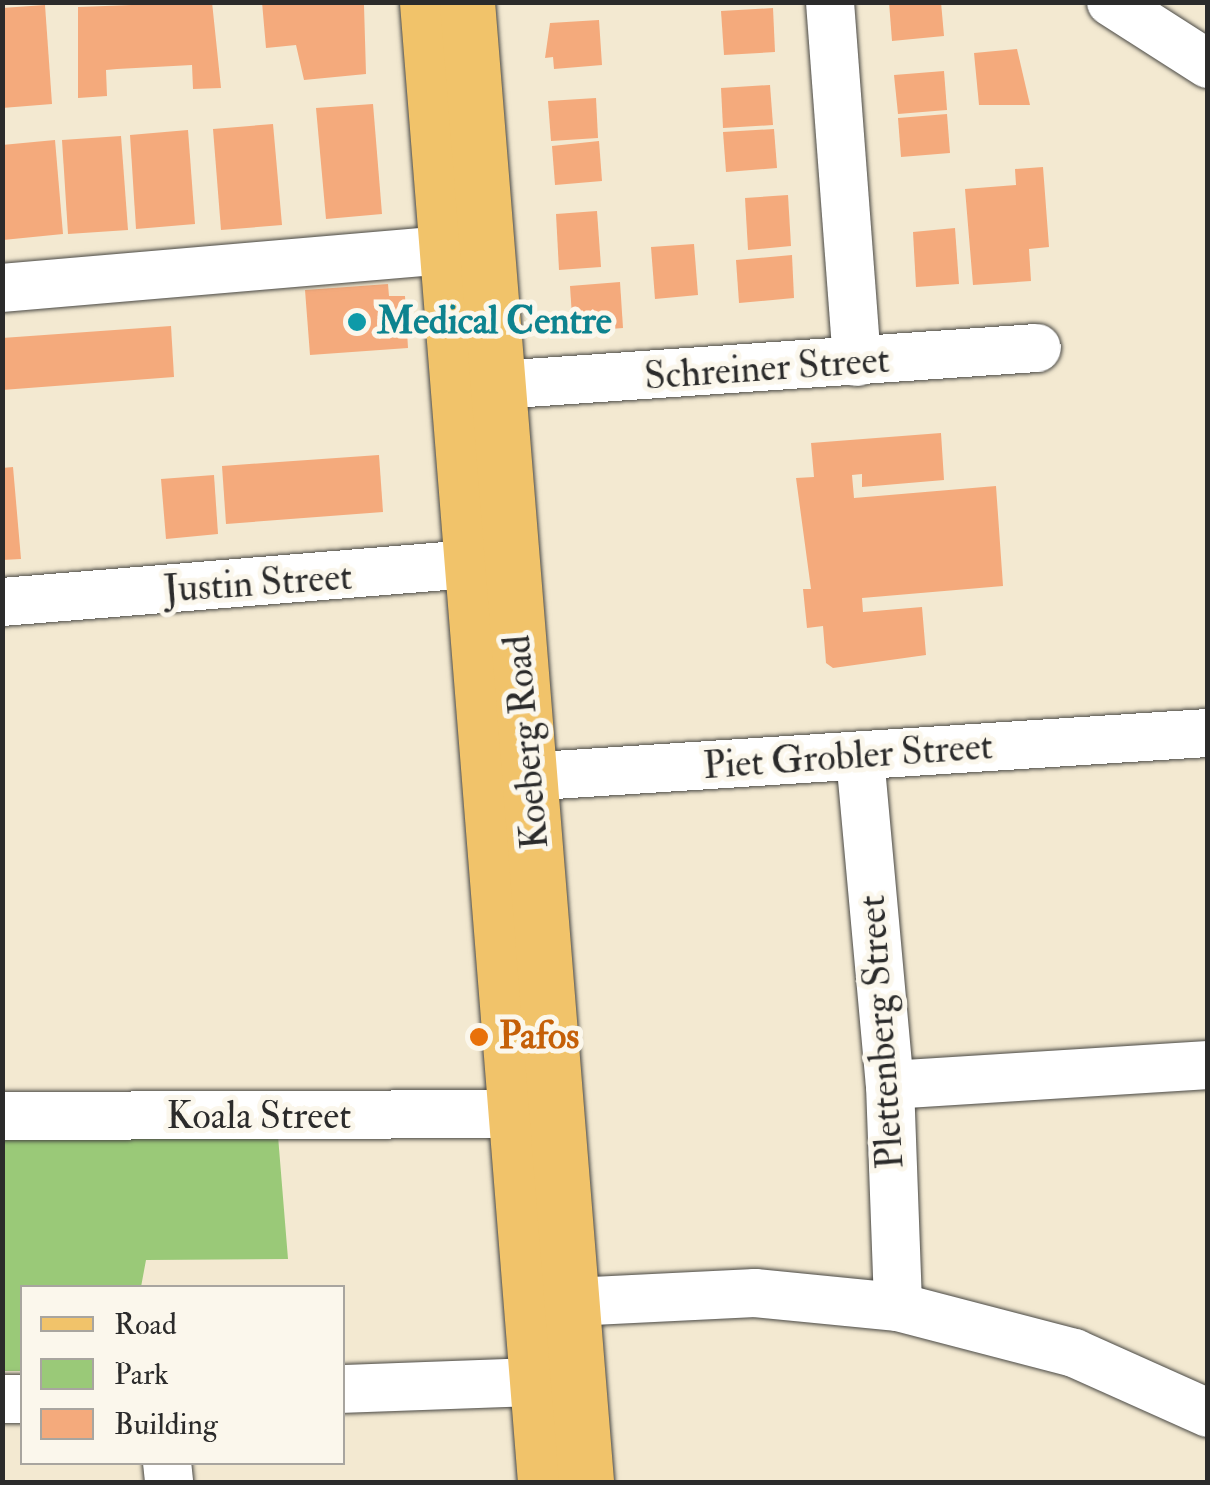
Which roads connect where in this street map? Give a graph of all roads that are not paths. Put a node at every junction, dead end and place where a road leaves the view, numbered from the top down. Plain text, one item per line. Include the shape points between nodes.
1 (427, 2) edge
2 (467, 2) edge
3 (830, 2) edge
4 (1112, 2) edge
5 (1208, 64) edge
6 (446, 250) junction
7 (2, 288) edge
8 (1036, 348) dead end
9 (857, 362) junction
10 (498, 385) junction
11 (492, 563) junction
12 (2, 602) edge
13 (1208, 733) edge
14 (860, 757) junction
15 (509, 778) junction
16 (1208, 1065) edge
17 (890, 1086) junction
18 (515, 1114) junction
19 (2, 1116) edge
20 (572, 1302) junction
21 (898, 1308) junction
22 (537, 1382) junction
23 (345, 1389) edge
24 (1208, 1413) edge
25 (545, 1482) edge
26 (586, 1482) edge

1 - 6 main road, Koeberg Road
2 - 10 main road, Koeberg Road
3 - 9 street
4 - 5 street
6 - 7 street
6 - 11 main road, Koeberg Road
8 - 9 street, Schreiner Street
9 - 10 street, Schreiner Street
10 - 11 main road, Koeberg Road
11 - 12 street, Justin Street
11 - 15 main road, Koeberg Road
13 - 14 street, Piet Grobler Street
14 - 15 street, Piet Grobler Street
14 - 17 street, Plettenberg Street
15 - 18 main road, Koeberg Road
15 - 20 main road, Koeberg Road
16 - 17 street
17 - 21 street, Plettenberg Street
18 - 19 street, Koala Street
18 - 22 main road, Koeberg Road
20 - 21 street via 755,1293
20 - 26 main road, Koeberg Road
21 - 24 street via 1074,1353
22 - 23 street
22 - 25 main road, Koeberg Road

